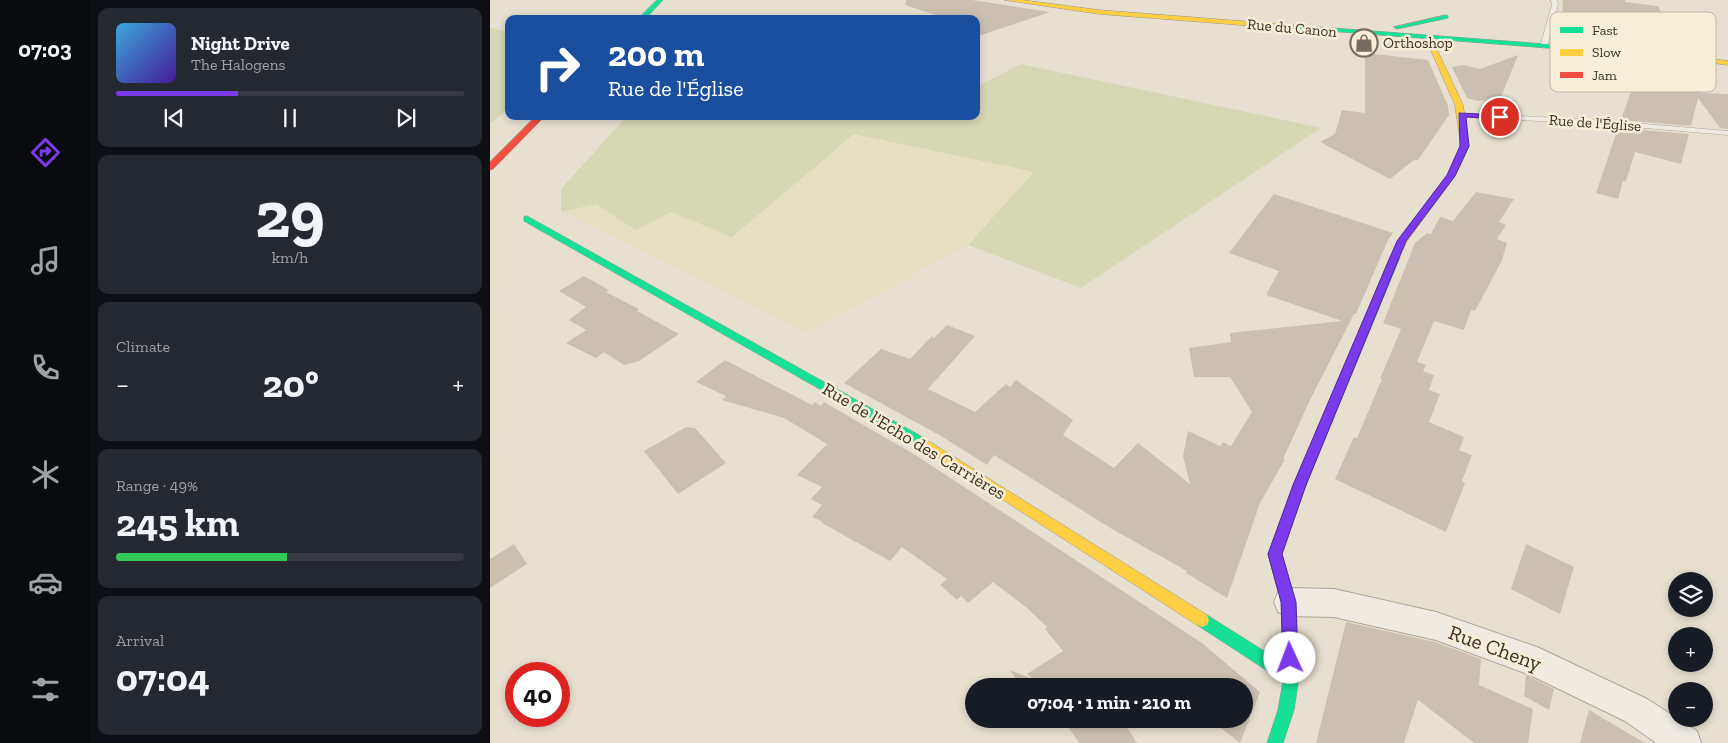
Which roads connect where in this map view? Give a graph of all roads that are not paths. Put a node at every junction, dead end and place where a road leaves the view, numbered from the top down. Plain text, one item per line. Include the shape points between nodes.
1 (660, 0) edge
2 (1008, 0) edge
3 (645, 15) edge
4 (1550, 22) edge
5 (1356, 33) junction
6 (1429, 38) junction
7 (1544, 47) junction
8 (1550, 47) edge
9 (1462, 115) junction
10 (537, 120) edge
11 (1728, 133) edge
12 (490, 167) edge
13 (527, 220) dead end
14 (1288, 602) junction
15 (1291, 677) junction
16 (1275, 743) edge
17 (1685, 743) edge

1 - 3 street
2 - 5 street, Rue du Canon via 1099,12
4 - 7 lane
5 - 6 street, Rue du Canon
5 - 6 street via 1403,26 1448,13
6 - 7 street, Rue du Canon
6 - 9 street
7 - 8 street, Rue du Canon
9 - 11 lane, Rue de l'Église
9 - 14 street via 1464,146 1451,176 1402,241 1300,485 1275,554
10 - 12 street
13 - 15 street, Rue de l'Echo des Carrières via 929,446
14 - 15 street
14 - 17 street, Rue Cheny via 1334,603 1436,626 1473,639 1537,662 1636,710
15 - 16 street via 1286,710

